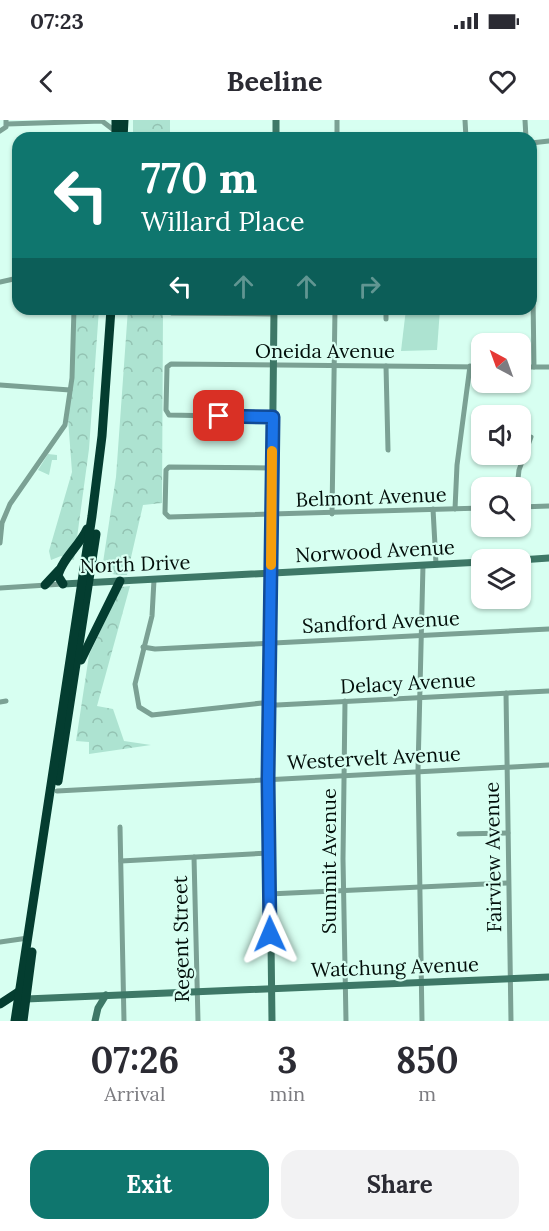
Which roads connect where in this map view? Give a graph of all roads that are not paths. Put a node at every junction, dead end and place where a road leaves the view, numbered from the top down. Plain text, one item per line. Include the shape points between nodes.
1 (66, 121) edge
2 (7, 122) edge
3 (0, 131) edge
4 (114, 132) edge
5 (74, 315) edge
6 (111, 315) edge
7 (117, 315) edge
8 (274, 315) edge
9 (335, 315) edge
10 (386, 315) edge
11 (533, 315) edge
12 (386, 319) dead end
13 (273, 365) junction
14 (334, 366) junction
15 (386, 366) junction
16 (470, 366) joint
17 (534, 367) joint
18 (549, 367) edge
19 (0, 385) edge
20 (70, 390) junction
21 (273, 417) junction
22 (388, 450) dead end
23 (272, 468) junction
24 (549, 506) edge
25 (531, 507) edge
26 (471, 508) edge
27 (432, 509) junction
28 (455, 509) junction
29 (271, 514) junction
30 (333, 514) junction
31 (92, 516) junction
32 (0, 543) edge
33 (549, 558) edge
34 (531, 559) edge
35 (471, 562) edge
36 (436, 564) junction
37 (423, 565) junction
38 (60, 568) junction
39 (271, 574) junction
40 (154, 580) junction
41 (120, 581) junction
42 (86, 582) junction
43 (63, 584) junction
44 (45, 585) junction
45 (0, 588) edge
46 (549, 628) edge
47 (420, 635) junction
48 (270, 643) junction
49 (143, 647) junction
50 (77, 670) junction
51 (549, 691) edge
52 (506, 693) junction
53 (418, 697) junction
54 (345, 701) junction
55 (269, 704) junction
56 (549, 765) edge
57 (507, 767) junction
58 (418, 770) junction
59 (344, 775) junction
60 (268, 779) junction
61 (57, 791) junction
62 (120, 827) dead end
63 (508, 833) junction
64 (459, 834) dead end
65 (268, 853) junction
66 (194, 857) junction
67 (121, 861) junction
68 (507, 883) junction
69 (419, 888) junction
70 (343, 891) junction
71 (269, 894) junction
72 (28, 938) junction
73 (0, 942) edge
74 (549, 977) edge
75 (511, 979) junction
76 (421, 983) junction
77 (345, 986) junction
78 (271, 989) junction
79 (20, 991) junction
80 (197, 991) junction
81 (123, 994) junction
82 (106, 995) junction
83 (84, 996) junction
84 (26, 999) junction
85 (0, 1005) edge
86 (96, 1018) edge
87 (18, 1020) edge
88 (124, 1021) edge
89 (198, 1021) edge
90 (272, 1021) edge
91 (346, 1021) edge
92 (422, 1021) edge
93 (511, 1021) edge

1 - 2 street
1 - 4 street via 102,121
2 - 3 street
5 - 20 street
6 - 31 highway
7 - 42 highway via 106,453
8 - 13 street
9 - 14 street
10 - 12 street
11 - 17 street
13 - 14 street, Oneida Avenue
13 - 21 street
13 - 21 street, Oneida Avenue via 169,365 166,410 169,415
14 - 15 street, Oneida Avenue
14 - 30 street
15 - 16 street, Oneida Avenue
15 - 22 street
16 - 28 street
17 - 18 street
19 - 20 street
20 - 32 street via 62,433 5,515
21 - 23 street
23 - 29 street
23 - 29 street, Belmont Avenue via 166,468 164,510 169,517
24 - 25 street
26 - 28 street, Belmont Avenue
27 - 28 street, Belmont Avenue
27 - 30 street, Belmont Avenue
27 - 36 street
29 - 30 street, Belmont Avenue
29 - 39 street
31 - 38 highway via 80,543
31 - 42 highway
33 - 34 street
35 - 36 street, Norwood Avenue
36 - 37 street, Norwood Avenue
37 - 39 street, Norwood Avenue
37 - 47 street
38 - 43 highway
38 - 44 highway
39 - 40 street, North Drive
39 - 48 street
40 - 41 street, North Drive
40 - 49 street via 154,607
41 - 42 street, North Drive
41 - 50 highway
42 - 43 street, North Drive
42 - 50 highway
42 - 72 highway
43 - 44 street, North Drive
44 - 45 street, North Drive
46 - 47 street, Sandford Avenue
47 - 48 street, Sandford Avenue
47 - 53 street
48 - 49 street, Sandford Avenue
48 - 55 street
49 - 55 street, Delacy Avenue via 135,691 139,707 145,712 167,714
50 - 61 highway
51 - 52 street, Delacy Avenue
52 - 53 street, Delacy Avenue
52 - 57 street, Fairview Avenue
53 - 54 street, Delacy Avenue
53 - 58 street
54 - 55 street, Delacy Avenue
54 - 59 street, Summit Avenue
55 - 60 street
56 - 57 street, Westervelt Avenue
57 - 58 street, Westervelt Avenue
57 - 63 street, Fairview Avenue
58 - 59 street, Westervelt Avenue
58 - 69 street
59 - 60 street, Westervelt Avenue
59 - 70 street, Summit Avenue
60 - 61 street, Westervelt Avenue
60 - 65 street
61 - 84 highway
62 - 67 street
63 - 64 street
63 - 68 street, Fairview Avenue
65 - 66 street
65 - 71 street
66 - 67 street
66 - 80 street, Regent Street
67 - 81 street
68 - 69 street
68 - 75 street, Fairview Avenue
69 - 70 street
69 - 76 street
70 - 71 street
70 - 77 street, Summit Avenue
71 - 78 street
72 - 73 street
72 - 79 highway
74 - 75 street, Watchung Avenue
75 - 76 street, Watchung Avenue
75 - 93 street, Fairview Avenue
76 - 77 street, Watchung Avenue
76 - 92 street
77 - 78 street, Watchung Avenue
77 - 91 street, Summit Avenue
78 - 80 street, Watchung Avenue
78 - 90 street
79 - 85 highway
79 - 87 highway
80 - 81 street, Watchung Avenue
80 - 89 street, Regent Street
81 - 82 street, Watchung Avenue
81 - 88 street
82 - 83 street, Watchung Avenue
82 - 86 street
83 - 84 street, Watchung Avenue
83 - 86 street
84 - 87 highway
85 - 87 highway

